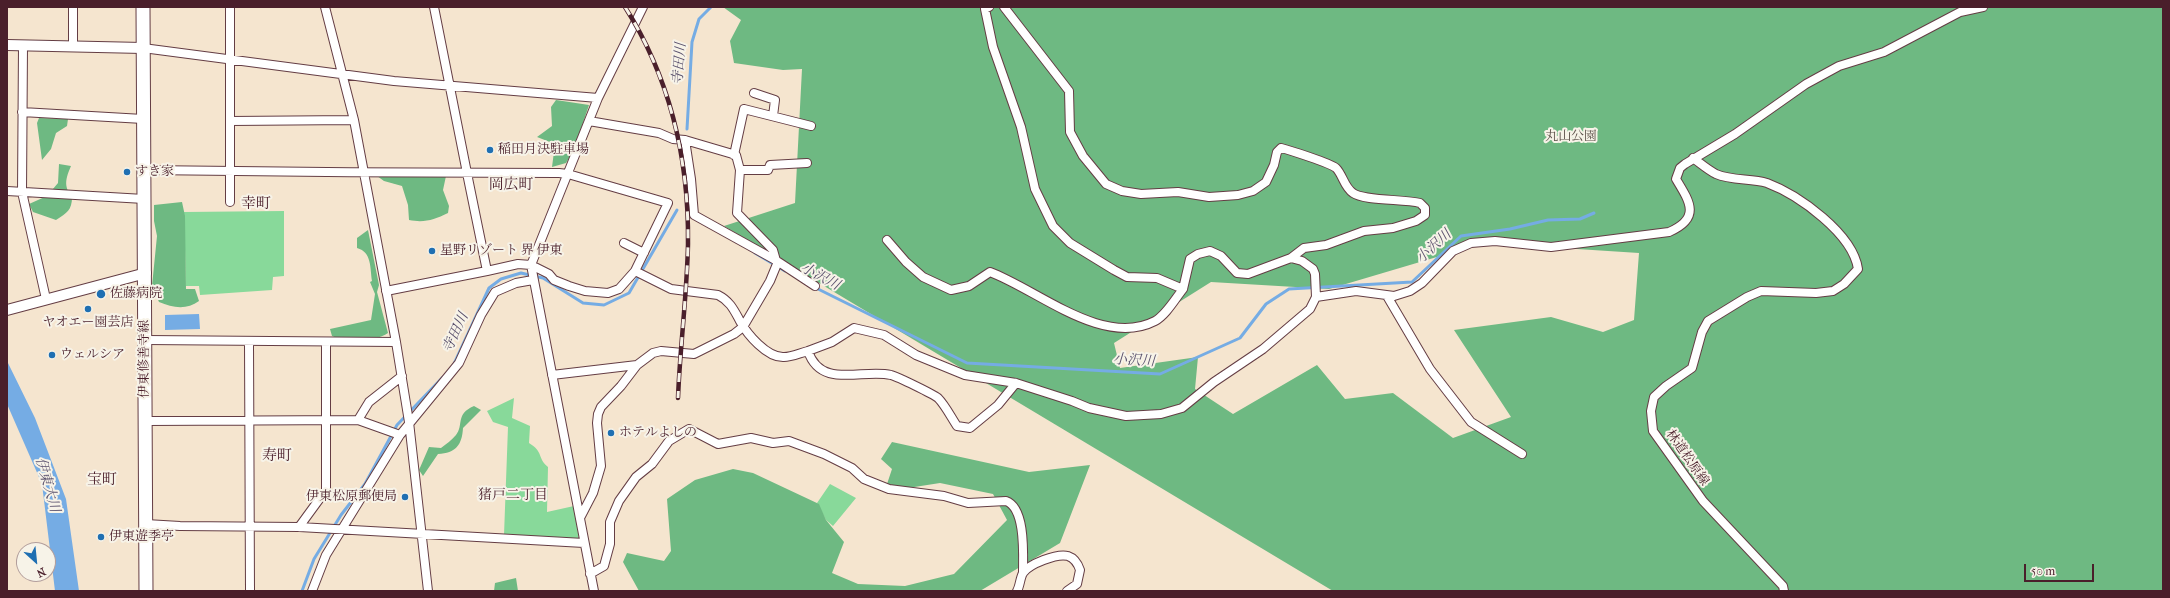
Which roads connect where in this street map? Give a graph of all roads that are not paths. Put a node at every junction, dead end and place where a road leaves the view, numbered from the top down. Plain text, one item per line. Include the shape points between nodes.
1 (73, 7) edge
2 (143, 7) edge
3 (230, 7) edge
4 (325, 7) edge
5 (434, 7) edge
6 (643, 7) edge
7 (989, 7) edge
8 (1004, 7) edge
9 (1983, 7) edge
10 (7, 45) edge
11 (23, 46) junction
12 (73, 47) junction
13 (143, 48) junction
14 (230, 60) junction
15 (343, 74) junction
16 (450, 86) junction
17 (754, 93) dead end
18 (598, 98) junction
19 (22, 112) junction
20 (773, 116) junction
21 (144, 119) junction
22 (354, 120) junction
23 (230, 121) junction
24 (589, 121) junction
25 (811, 126) dead end
26 (685, 140) junction
27 (734, 155) junction
28 (1693, 158) junction
29 (807, 163) dead end
30 (144, 170) junction
31 (740, 170) junction
32 (230, 171) junction
33 (364, 172) junction
34 (467, 172) junction
35 (568, 174) junction
36 (7, 191) edge
37 (22, 192) junction
38 (144, 199) junction
39 (230, 202) dead end
40 (887, 240) dead end
41 (624, 243) dead end
42 (644, 253) junction
43 (1291, 258) junction
44 (531, 265) junction
45 (776, 266) junction
46 (636, 271) junction
47 (487, 272) junction
48 (146, 273) junction
49 (533, 280) junction
50 (815, 286) dead end
51 (1183, 289) junction
52 (386, 291) junction
53 (1387, 296) junction
54 (1316, 297) junction
55 (46, 299) junction
56 (7, 310) edge
57 (743, 327) junction
58 (146, 340) junction
59 (249, 342) junction
60 (326, 342) junction
61 (396, 342) junction
62 (808, 351) junction
63 (637, 365) junction
64 (552, 375) junction
65 (402, 376) junction
66 (1016, 383) junction
67 (250, 420) junction
68 (326, 420) junction
69 (358, 420) junction
70 (145, 421) junction
71 (410, 422) junction
72 (400, 435) junction
73 (1522, 454) dead end
74 (580, 518) junction
75 (146, 524) junction
76 (250, 526) junction
77 (299, 527) junction
78 (341, 529) junction
79 (421, 535) junction
80 (584, 543) junction
81 (1023, 573) junction
82 (590, 574) junction
83 (146, 591) edge
84 (250, 591) edge
85 (312, 591) edge
86 (428, 591) edge
87 (594, 591) edge
88 (1017, 591) edge
89 (1067, 591) edge
90 (1784, 591) edge

1 - 12 street
2 - 13 main road, 伊東修善寺線
3 - 14 street
4 - 15 street
5 - 16 street
6 - 18 street
7 - 51 street via 985,9 993,47 1021,127 1035,189 1053,226 1070,243 1127,277 1157,278
8 - 43 street via 1069,91 1070,132 1083,156 1106,184 1122,192 1178,192 1209,197 1253,191 1266,182 1277,152 1281,148 1330,164 1337,169 1344,184 1354,194 1368,198 1410,200 1420,203 1425,208 1425,215 1416,221 1393,228 1364,231 1326,245 1304,248
9 - 28 street via 1960,12 1884,52 1839,66 1806,84 1735,134
10 - 11 street
11 - 12 street
11 - 19 street
12 - 13 street
13 - 14 street
13 - 21 main road, 伊東修善寺線
14 - 15 street
14 - 23 street
15 - 16 street
15 - 22 street
16 - 18 street
16 - 34 street
17 - 20 street via 775,100
18 - 24 street
19 - 21 street
19 - 37 street
20 - 25 street
20 - 27 street via 744,109
21 - 30 main road, 伊東修善寺線
22 - 23 street
22 - 33 street
23 - 32 street
24 - 26 street
24 - 35 street
26 - 27 street
26 - 45 street via 694,214
27 - 31 street via 739,159
28 - 53 street via 1680,168 1676,179 1690,203 1688,218 1682,227 1669,232 1551,247 1495,241 1471,243 1453,252 1422,283 1410,291
28 - 90 street, 林道松原線 via 1716,174 1766,183 1798,201 1834,227 1856,258 1858,269 1844,284 1833,291 1761,291 1708,321 1702,332 1692,368 1654,398 1651,411 1653,431 1703,501 1783,586
29 - 31 street via 770,165 768,170
30 - 32 street
30 - 38 main road, 伊東修善寺線
31 - 45 street via 737,213 773,250
32 - 33 street
32 - 39 street
33 - 34 street
33 - 52 street
34 - 35 street
34 - 47 street
35 - 42 street via 668,203
35 - 44 street
36 - 37 street
37 - 38 street
37 - 55 street
38 - 48 main road, 伊東修善寺線
40 - 51 street via 923,277 951,290 969,286 990,272 1009,279 1081,319 1113,327 1138,328 1156,320
41 - 42 street
42 - 46 street
43 - 51 street via 1248,274 1236,273 1221,256 1210,251 1198,254 1190,259
43 - 54 street via 1302,261 1313,269
44 - 46 street via 569,286 585,291 608,293 619,289
44 - 47 street via 518,264
44 - 49 street
45 - 50 street
45 - 57 street
46 - 57 street via 671,289 725,298 732,305
47 - 52 street
48 - 55 street
48 - 58 main road, 伊東修善寺線
49 - 64 street
49 - 71 street via 516,283 495,292 481,315 459,363
52 - 61 street
53 - 54 street via 1375,292 1356,291
53 - 73 street via 1430,369 1471,422
54 - 66 street via 1310,309 1263,349 1214,382 1182,408 1161,414 1126,416 1089,408
55 - 56 street
57 - 62 street via 770,354 783,358
57 - 63 street via 701,352 657,352
58 - 59 street
58 - 70 main road, 伊東修善寺線
59 - 60 street
59 - 67 street
60 - 61 street
60 - 68 street
61 - 65 street
62 - 66 street via 832,342 854,328 884,335 916,355 965,375
62 - 66 street via 810,358 821,370 838,375 891,375 938,398 957,426 970,428 998,405
63 - 64 street
63 - 74 street via 622,386 601,407 598,414 596,423 601,466 593,493
64 - 74 street
65 - 69 street via 369,402
65 - 71 street
67 - 68 street
67 - 70 street
67 - 76 street
68 - 69 street
68 - 77 street via 326,490
69 - 72 street
70 - 75 main road, 伊東修善寺線
71 - 72 street
71 - 79 street
72 - 78 street
74 - 80 street
75 - 76 street
75 - 83 main road, 伊東修善寺線
76 - 77 street
76 - 84 street
77 - 78 street
78 - 79 street
78 - 85 street via 326,555
79 - 80 street
79 - 86 street
80 - 82 street
81 - 82 street via 1023,544 1018,514 1011,503 968,503 944,496 889,489 864,479 852,468 824,454 788,441 772,443 751,438 718,444 689,429 670,441 627,489 610,522 610,544 604,566
81 - 88 street
81 - 89 street via 1040,562 1056,556 1068,556 1076,561 1080,570 1077,584
82 - 87 street

